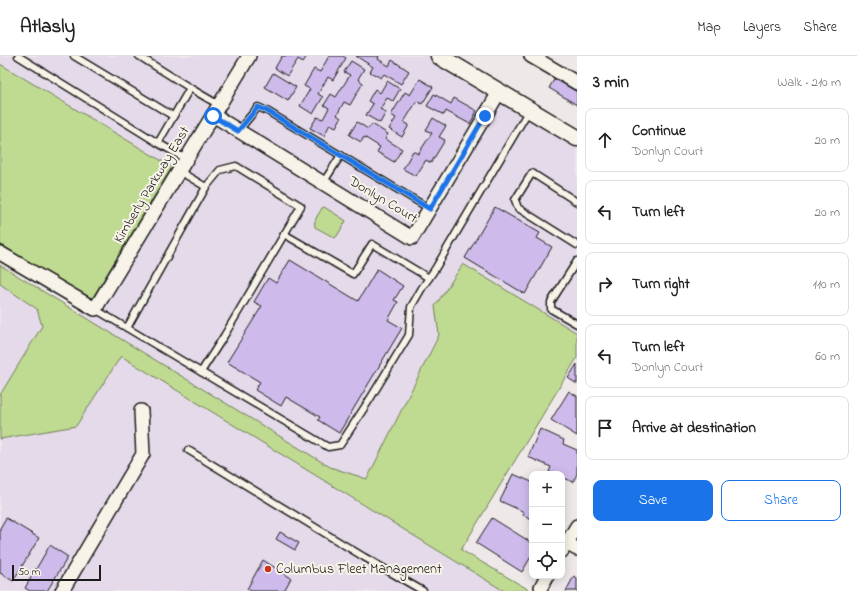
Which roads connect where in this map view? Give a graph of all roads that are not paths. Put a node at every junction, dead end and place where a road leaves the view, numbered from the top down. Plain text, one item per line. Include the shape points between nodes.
1 (18, 56) edge
2 (74, 56) edge
3 (139, 56) edge
4 (249, 56) edge
5 (439, 56) edge
6 (532, 56) edge
7 (577, 83) edge
8 (190, 88) junction
9 (499, 92) junction
10 (216, 110) junction
11 (529, 110) junction
12 (174, 116) junction
13 (238, 131) junction
14 (577, 138) edge
15 (158, 143) junction
16 (341, 155) junction
17 (186, 159) junction
18 (179, 171) junction
19 (323, 183) junction
20 (206, 187) junction
21 (577, 202) edge
22 (430, 209) junction
23 (284, 234) junction
24 (577, 245) edge
25 (0, 253) edge
26 (577, 261) edge
27 (429, 278) junction
28 (95, 310) junction
29 (577, 324) edge
30 (127, 328) junction
31 (201, 372) junction
32 (141, 412) dead end
33 (188, 450) dead end
34 (577, 526) edge
35 (568, 548) edge
36 (62, 591) edge
37 (423, 591) edge

1 - 15 lane
2 - 12 lane
3 - 8 lane
4 - 10 street, Kimberly Parkway East
5 - 9 street
6 - 7 street
8 - 10 lane
8 - 12 lane
9 - 11 street
9 - 22 street, Donlyn Court
10 - 13 street, Donlyn Court
10 - 17 street, Kimberly Parkway East
11 - 14 street
11 - 27 lane
12 - 15 lane
13 - 16 lane via 258,107
13 - 19 street, Donlyn Court
15 - 17 lane
16 - 19 lane
16 - 22 lane
17 - 18 street, Kimberly Parkway East
18 - 20 lane
18 - 28 street, Kimberly Parkway East
19 - 22 street, Donlyn Court via 412,238
20 - 23 lane via 220,170 236,166 301,206
20 - 30 lane
21 - 24 lane via 532,173 514,200 518,208
23 - 27 lane via 353,274 372,244
23 - 31 lane
25 - 28 street
26 - 29 lane via 551,302 551,309
27 - 31 lane via 411,307 409,335 340,445 328,447
28 - 30 lane
30 - 31 lane
32 - 36 street via 143,454
33 - 37 lane
34 - 35 street

